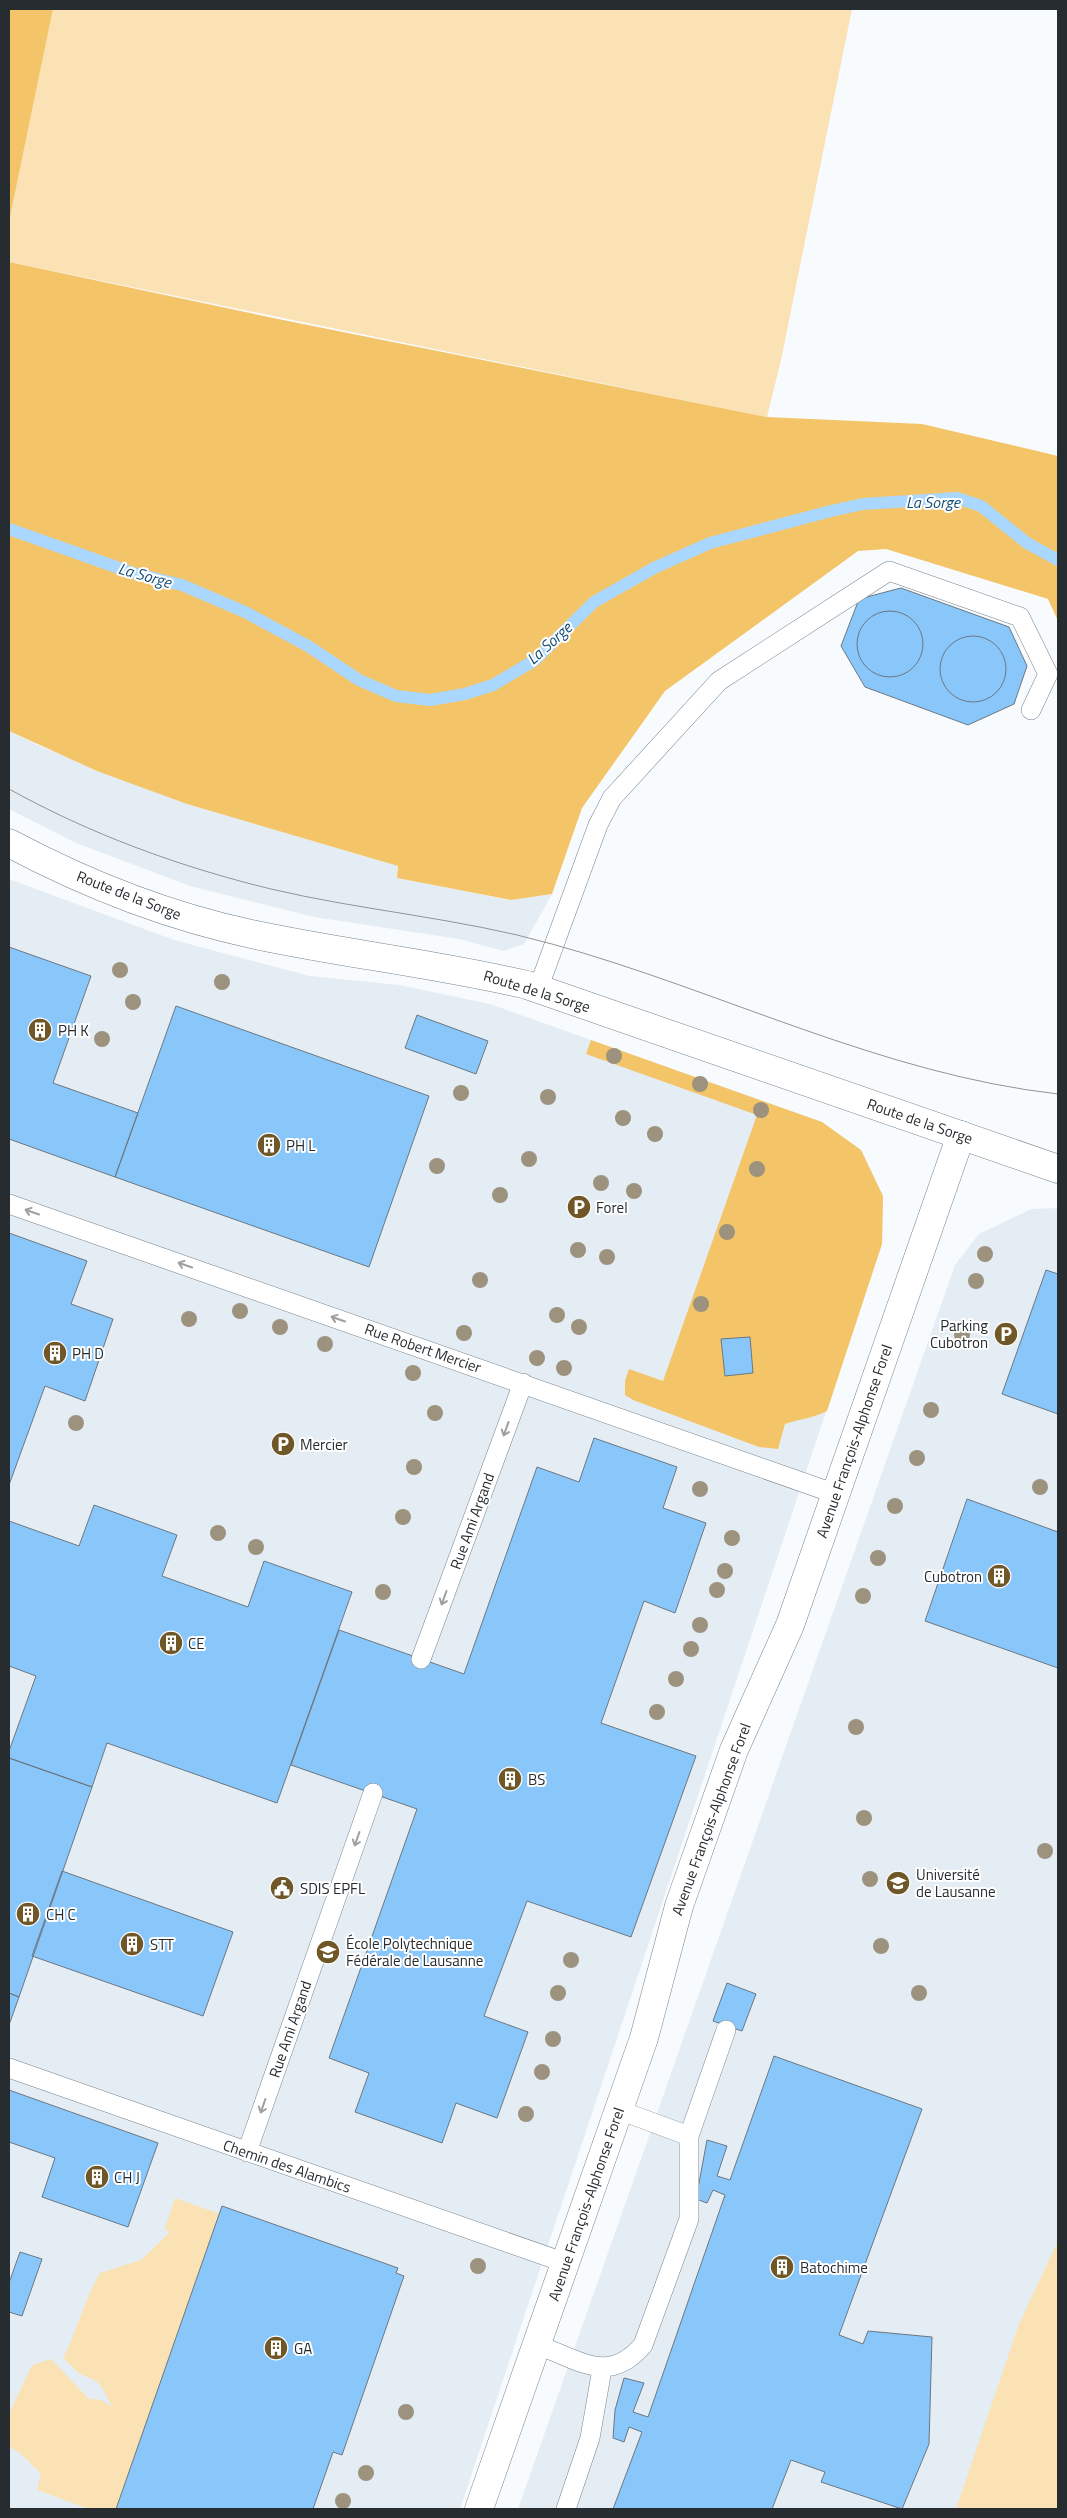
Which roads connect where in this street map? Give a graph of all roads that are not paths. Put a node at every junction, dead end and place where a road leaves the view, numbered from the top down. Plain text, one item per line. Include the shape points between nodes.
1 (1031, 710) dead end
2 (9, 843) edge
3 (538, 989) junction
4 (961, 1135) junction
5 (1058, 1169) edge
6 (9, 1204) edge
7 (523, 1384) junction
8 (836, 1494) junction
9 (421, 1659) dead end
10 (373, 1793) dead end
11 (726, 2030) dead end
12 (9, 2068) edge
13 (619, 2110) junction
14 (689, 2136) junction
15 (247, 2152) junction
16 (566, 2264) junction
17 (537, 2345) junction
18 (602, 2369) junction
19 (479, 2509) edge
20 (566, 2509) edge

1 - 3 lane via 1048,674 1020,617 889,571 719,681 612,798 598,825
2 - 3 street, Route de la Sorge via 160,910 256,935 466,970
3 - 4 street, Route de la Sorge
4 - 5 street, Route de la Sorge
4 - 8 street, Avenue François-Alphonse Forel
7 -> 6 lane, Rue Robert Mercier
7 - 8 lane, Rue Robert Mercier
7 -> 9 lane, Rue Ami Argand
8 - 13 street, Avenue François-Alphonse Forel via 790,1625 734,1750 672,1926 644,2038
10 -> 15 lane, Rue Ami Argand
11 - 14 lane
12 - 15 lane, Chemin des Alambics
13 - 14 lane
13 - 16 street, Avenue François-Alphonse Forel
14 - 18 lane via 689,2219 651,2328 632,2358 618,2366
15 - 16 lane, Chemin des Alambics
16 - 17 street, Avenue François-Alphonse Forel
17 - 18 lane
17 - 19 street, Avenue François-Alphonse Forel
18 - 20 lane via 590,2438

